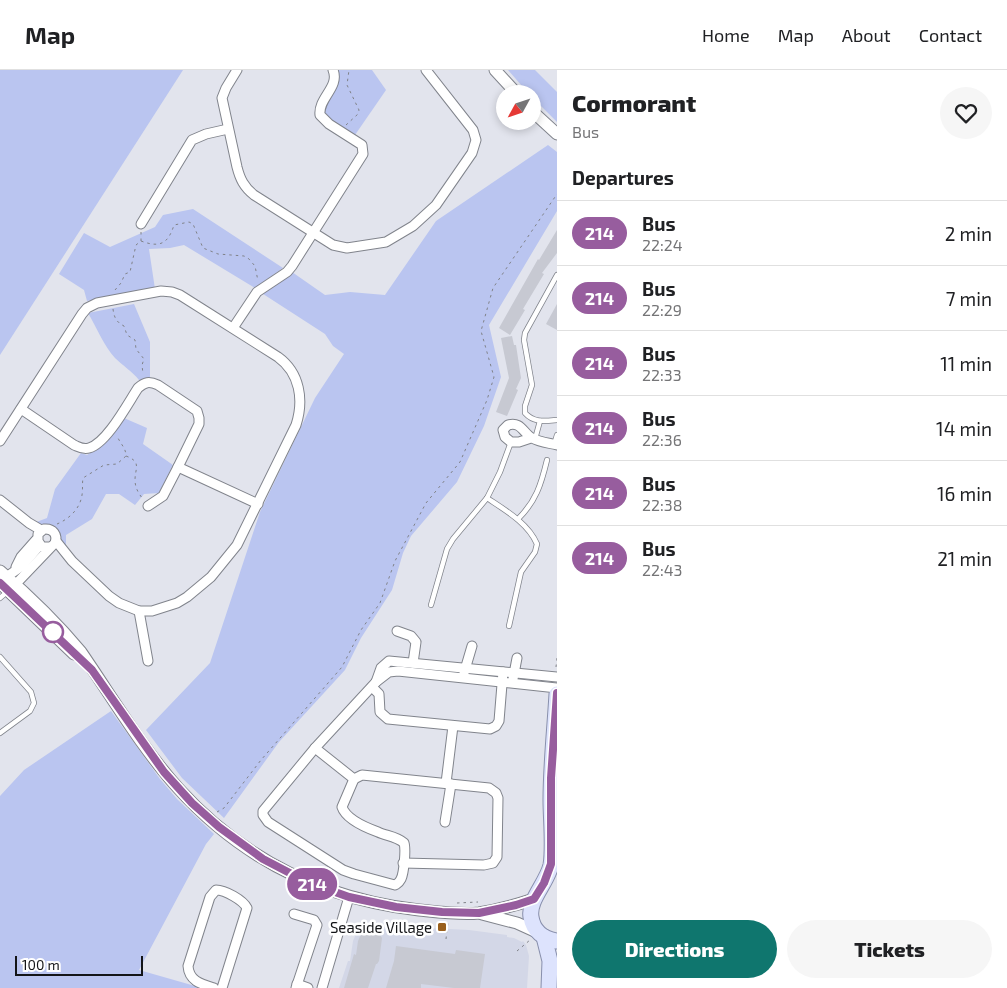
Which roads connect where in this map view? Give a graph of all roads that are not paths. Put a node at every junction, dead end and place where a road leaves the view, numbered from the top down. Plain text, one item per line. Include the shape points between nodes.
1 (237, 70) edge
2 (333, 70) edge
3 (426, 70) edge
4 (497, 70) edge
5 (509, 85) edge
6 (541, 119) edge
7 (228, 129) junction
8 (557, 134) edge
9 (141, 224) dead end
10 (314, 233) junction
11 (557, 275) edge
12 (233, 328) junction
13 (21, 409) junction
14 (557, 420) edge
15 (540, 421) junction
16 (557, 435) edge
17 (533, 438) junction
18 (0, 441) edge
19 (511, 442) junction
20 (556, 445) edge
21 (547, 460) dead end
22 (178, 467) junction
23 (487, 498) junction
24 (0, 500) edge
25 (258, 504) junction
26 (148, 506) road end
27 (518, 519) junction
28 (39, 537) junction
29 (53, 542) junction
30 (6, 582) edge
31 (431, 606) dead end
32 (139, 611) junction
33 (509, 626) dead end
34 (397, 631) dead end
35 (472, 646) dead end
36 (0, 657) edge
37 (517, 658) dead end
38 (148, 661) dead end
39 (413, 663) junction
40 (465, 668) junction
41 (503, 672) junction
42 (514, 673) junction
43 (557, 677) edge
44 (463, 678) junction
45 (507, 683) junction
46 (374, 685) junction
47 (557, 688) edge
48 (557, 694) edge
49 (453, 726) junction
50 (0, 732) edge
51 (315, 748) junction
52 (354, 779) junction
53 (448, 783) junction
54 (445, 822) dead end
55 (403, 862) junction
56 (557, 885) edge
57 (536, 896) junction
58 (349, 897) junction
59 (478, 908) junction
60 (294, 914) dead end
61 (544, 937) edge
62 (297, 986) edge
63 (214, 988) edge
64 (222, 988) edge
65 (308, 988) edge
66 (322, 988) edge
67 (549, 988) edge

1 - 7 street via 222,98
2 - 10 street via 335,81 322,104 320,115 362,145 363,154
3 - 10 street via 476,135 475,146 459,172 430,211 392,240 348,248 333,245
4 - 5 street
6 - 8 street
7 - 9 street via 192,140
7 - 10 street via 239,177 248,190
10 - 12 street via 287,272 254,296
11 - 15 lane via 524,340 532,384 524,410 528,416
12 - 13 street via 172,292 161,291 92,305 82,314
12 - 25 street via 286,363 295,376 299,393 296,425
13 - 18 street
13 - 22 street via 87,449 113,426 138,388 151,382 197,411 199,424
14 - 15 lane
15 - 17 lane
16 - 20 lane
17 - 19 street
17 - 19 street via 512,424 503,430
17 - 20 street
19 - 23 lane
21 - 27 lane via 538,493
22 - 25 street
22 - 26 street via 163,496
23 - 27 lane
23 - 31 lane via 447,550
24 - 28 street via 29,523
25 - 32 street via 232,553 198,589 177,603 152,611
27 - 33 lane via 535,539 537,548 521,572
28 - 29 street via 44,547
28 - 29 street via 48,529
28 - 30 street via 22,566
29 - 30 street
29 - 32 street via 109,596
30 - 58 street via 92,670 164,772 192,803 263,859 307,882
32 - 38 street
34 - 39 street via 411,636 416,642
35 - 40 street
36 - 50 lane via 32,692 34,703 25,716
37 - 42 street
39 - 40 street
39 - 46 street via 385,662
40 - 41 street
40 - 44 street
41 - 42 street
41 - 45 street
42 - 43 street
42 - 45 street
44 - 45 street
44 - 46 street via 392,671
45 - 47 street
45 - 49 street via 496,726 486,729
46 - 49 street via 379,694 379,708 385,717
46 - 51 street
48 - 57 main road via 551,778 551,864
49 - 53 street
51 - 52 street
51 - 55 street via 263,811 265,818 354,874 394,885 402,876
52 - 53 street via 362,775
52 - 55 street via 343,811 370,829 401,840 405,846
53 - 54 street
53 - 55 street via 489,788 496,793 495,861 484,865
56 - 57 main road
57 - 59 street via 516,905
57 - 61 main road via 531,916 534,926
58 - 59 street via 396,907 448,912
58 - 66 street
59 - 61 street
60 - 62 street via 317,924
61 - 67 main road via 550,962
62 - 65 street
63 - 64 street via 194,980 188,966 212,892 220,890 247,908

